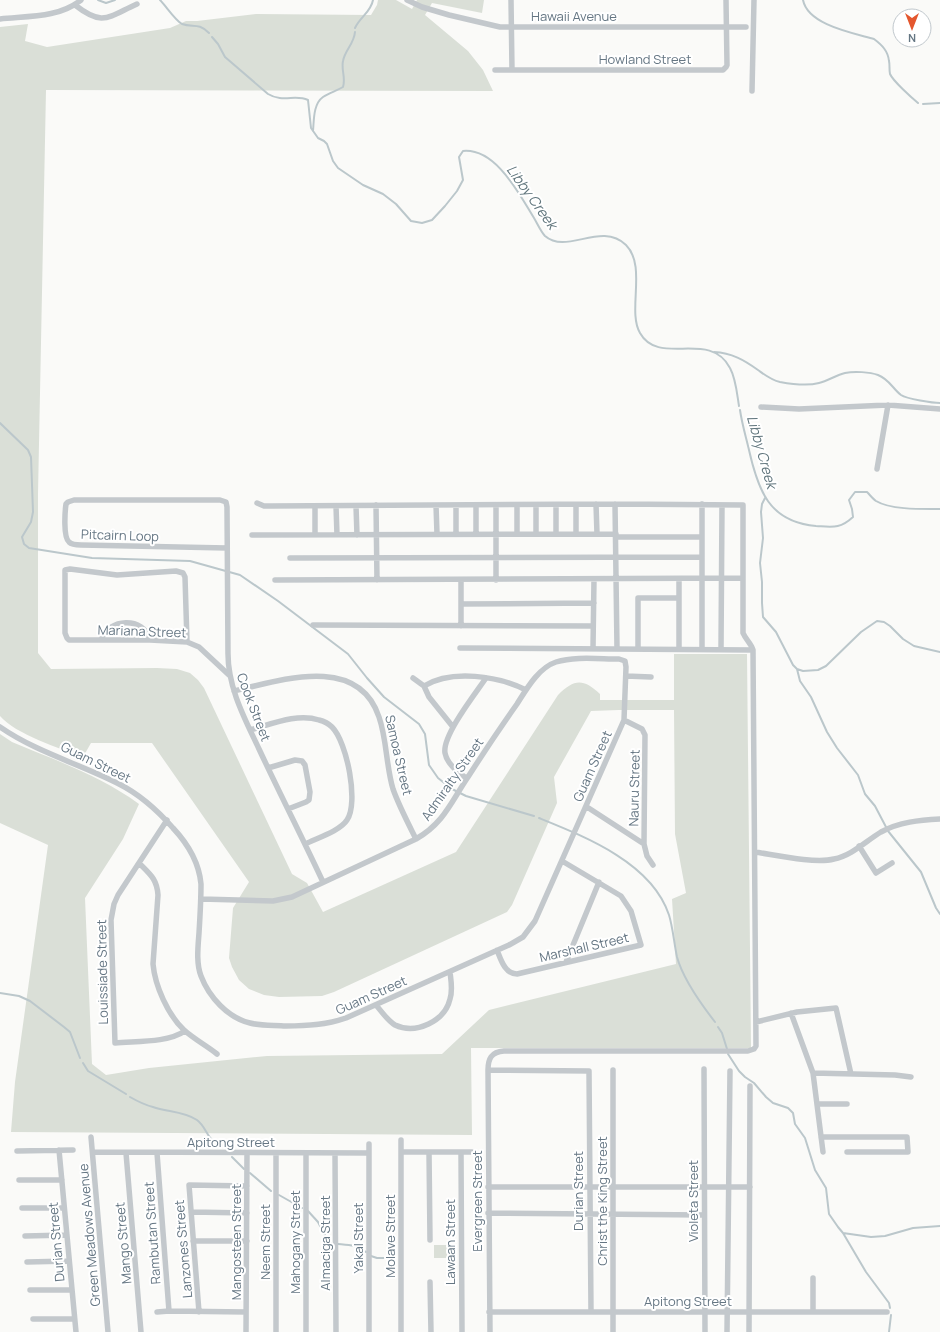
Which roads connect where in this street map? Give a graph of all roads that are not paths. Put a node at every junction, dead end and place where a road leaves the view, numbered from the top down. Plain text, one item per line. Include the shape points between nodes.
1 (81, 0) edge
2 (407, 0) edge
3 (511, 0) edge
4 (726, 0) edge
5 (754, 0) edge
6 (137, 4) dead end
7 (75, 5) junction
8 (0, 19) edge
9 (511, 27) junction
10 (726, 27) junction
11 (746, 27) dead end
12 (495, 70) dead end
13 (512, 70) junction
14 (752, 91) dead end
15 (888, 405) junction
16 (761, 407) dead end
17 (940, 410) edge
18 (877, 469) dead end
19 (226, 502) joint
20 (257, 503) dead end
21 (596, 504) junction
22 (615, 504) junction
23 (702, 504) junction
24 (436, 505) junction
25 (456, 505) junction
26 (476, 505) junction
27 (496, 505) junction
28 (517, 505) junction
29 (536, 505) junction
30 (556, 505) junction
31 (576, 505) junction
32 (722, 505) junction
33 (316, 506) junction
34 (336, 506) junction
35 (356, 506) junction
36 (376, 506) junction
37 (376, 534) junction
38 (437, 534) junction
39 (456, 534) junction
40 (476, 534) junction
41 (496, 534) junction
42 (518, 534) junction
43 (536, 534) junction
44 (556, 534) junction
45 (576, 534) junction
46 (596, 534) junction
47 (252, 535) dead end
48 (315, 535) junction
49 (337, 535) junction
50 (357, 535) junction
51 (616, 535) junction
52 (701, 537) junction
53 (227, 548) junction
54 (377, 557) junction
55 (496, 557) junction
56 (616, 557) junction
57 (702, 557) junction
58 (290, 558) dead end
59 (701, 578) junction
60 (720, 578) junction
61 (743, 578) junction
62 (594, 579) junction
63 (616, 579) junction
64 (679, 579) junction
65 (275, 580) dead end
66 (377, 580) junction
67 (461, 580) junction
68 (496, 580) junction
69 (679, 598) junction
70 (594, 603) junction
71 (461, 604) junction
72 (312, 625) dead end
73 (461, 626) junction
74 (593, 626) junction
75 (101, 640) junction
76 (150, 640) junction
77 (187, 642) junction
78 (460, 648) dead end
79 (593, 648) junction
80 (617, 648) junction
81 (638, 648) junction
82 (679, 649) junction
83 (702, 649) junction
84 (721, 650) junction
85 (753, 650) junction
86 (625, 661) joint
87 (229, 675) junction
88 (626, 676) junction
89 (652, 677) dead end
90 (413, 678) dead end
91 (486, 678) junction
92 (424, 686) junction
93 (526, 690) junction
94 (234, 691) junction
95 (624, 720) junction
96 (0, 727) edge
97 (453, 727) junction
98 (250, 730) junction
99 (268, 768) junction
100 (466, 778) junction
101 (586, 806) junction
102 (288, 809) junction
103 (940, 819) edge
104 (167, 820) junction
105 (416, 839) junction
106 (305, 844) junction
107 (644, 844) junction
108 (859, 846) junction
109 (755, 852) junction
110 (562, 861) junction
111 (140, 863) junction
112 (892, 863) dead end
113 (653, 865) dead end
114 (323, 882) junction
115 (599, 882) junction
116 (201, 899) junction
117 (497, 950) junction
118 (566, 962) junction
119 (450, 972) junction
120 (376, 1005) junction
121 (791, 1013) junction
122 (756, 1022) junction
123 (185, 1031) junction
124 (217, 1054) dead end
125 (704, 1069) dead end
126 (488, 1070) junction
127 (614, 1070) dead end
128 (730, 1071) dead end
129 (813, 1073) junction
130 (852, 1074) junction
131 (911, 1077) dead end
132 (750, 1086) dead end
133 (816, 1104) junction
134 (847, 1104) dead end
135 (91, 1137) dead end
136 (821, 1137) junction
137 (401, 1140) dead end
138 (370, 1144) dead end
139 (59, 1150) junction
140 (73, 1150) dead end
141 (16, 1151) dead end
142 (93, 1152) junction
143 (401, 1152) junction
144 (429, 1152) junction
145 (461, 1152) junction
146 (472, 1152) dead end
147 (823, 1152) dead end
148 (847, 1152) dead end
149 (126, 1153) junction
150 (157, 1153) junction
151 (247, 1153) junction
152 (276, 1153) junction
153 (306, 1153) junction
154 (335, 1153) junction
155 (370, 1153) junction
156 (19, 1180) dead end
157 (62, 1180) junction
158 (247, 1186) junction
159 (488, 1187) junction
160 (589, 1187) junction
161 (613, 1187) junction
162 (704, 1187) junction
163 (728, 1187) junction
164 (750, 1187) junction
165 (22, 1208) dead end
166 (64, 1208) junction
167 (191, 1212) junction
168 (247, 1213) junction
169 (488, 1213) junction
170 (589, 1214) junction
171 (613, 1214) junction
172 (704, 1215) junction
173 (67, 1235) junction
174 (25, 1236) dead end
175 (430, 1240) dead end
176 (193, 1241) junction
177 (247, 1241) junction
178 (69, 1261) junction
179 (27, 1262) dead end
180 (813, 1278) dead end
181 (430, 1282) dead end
182 (30, 1290) dead end
183 (72, 1290) junction
184 (169, 1311) junction
185 (591, 1311) junction
186 (157, 1312) dead end
187 (200, 1312) junction
188 (246, 1312) junction
189 (489, 1312) junction
190 (613, 1312) junction
191 (705, 1312) junction
192 (727, 1312) junction
193 (749, 1312) junction
194 (813, 1312) junction
195 (887, 1312) dead end
196 (33, 1319) dead end
197 (74, 1319) junction
198 (76, 1332) edge
199 (108, 1332) edge
200 (141, 1332) edge
201 (246, 1332) edge
202 (276, 1332) edge
203 (306, 1332) edge
204 (336, 1332) edge
205 (369, 1332) edge
206 (401, 1332) edge
207 (431, 1332) edge
208 (462, 1332) edge
209 (490, 1332) edge
210 (613, 1332) edge
211 (705, 1332) edge
212 (727, 1332) edge
213 (749, 1332) edge

1 - 7 street
2 - 9 street, Hawaii Avenue via 449,15 489,25
3 - 9 street
4 - 10 street, Howland Street
5 - 14 street
6 - 7 street via 102,18 91,16
7 - 8 street via 48,14
9 - 10 street, Hawaii Avenue
9 - 13 street
10 - 11 street, Hawaii Avenue
10 - 13 street, Howland Street via 727,65 723,70
12 - 13 street, Howland Street
15 - 16 street via 799,409
15 - 17 street
15 - 18 street
19 - 53 street, Cook Street
19 - 53 street, Pitcairn Loop via 70,500 66,507 65,534 69,542 81,545
20 - 33 street via 264,506
21 - 22 street
21 - 31 street
21 - 46 street
22 - 23 street
22 - 51 street
23 - 32 street
23 - 52 street
24 - 25 street
24 - 36 street
24 - 38 street
25 - 26 street
25 - 39 street
26 - 27 street
26 - 40 street
27 - 28 street
27 - 41 street
28 - 29 street
28 - 42 street
29 - 30 street
29 - 43 street
30 - 31 street
30 - 44 street
31 - 45 street
32 - 60 street
32 - 61 street via 743,505
33 - 34 street
33 - 48 street
34 - 35 street
34 - 49 street
35 - 36 street
35 - 50 street
36 - 37 street
37 - 38 street
37 - 50 street
37 - 54 street
38 - 39 street
39 - 40 street
40 - 41 street
41 - 42 street
41 - 55 street
42 - 43 street
43 - 44 street
44 - 45 street
45 - 46 street
46 - 51 street
47 - 48 street
48 - 49 street
49 - 50 street
51 - 52 street
51 - 56 street
52 - 57 street
53 - 87 street, Cook Street
54 - 55 street
54 - 58 street
54 - 66 street
55 - 56 street
55 - 68 street
56 - 57 street
56 - 63 street
57 - 59 street
59 - 60 street
59 - 64 street
59 - 83 street
60 - 61 street
60 - 84 street
61 - 85 street via 743,633
62 - 63 street
62 - 68 street
62 - 70 street
63 - 64 street
63 - 80 street
64 - 69 street
65 - 66 street
66 - 67 street
67 - 68 street
67 - 71 street
69 - 81 street via 638,598
69 - 82 street
70 - 71 street
70 - 74 street
71 - 73 street
72 - 73 street
73 - 74 street
74 - 79 street
75 - 76 street, Mariana Street
75 - 76 street via 108,628 127,623 140,625
75 - 77 street, Mariana Street via 67,638 64,573 67,569 117,575 180,571 185,577
76 - 77 street, Mariana Street
77 - 87 street, Mariana Street via 199,647
78 - 79 street
79 - 80 street
80 - 81 street
81 - 82 street
82 - 83 street
83 - 84 street
84 - 85 street
85 - 109 street
86 - 88 street, Guam Street
86 - 93 street, Admiralty Street via 570,659 554,663 541,671
87 - 94 street, Cook Street
88 - 89 street
88 - 95 street, Guam Street
90 - 92 street
91 - 92 street via 446,677
91 - 93 street via 514,684
91 - 97 street
92 - 97 street via 429,697
93 - 100 street, Admiralty Street
94 - 98 street, Cook Street
94 - 105 street, Samoa Street via 314,675 346,681 365,693 380,718 396,798
95 - 101 street, Guam Street
95 - 107 street, Nauru Street via 642,729 645,735
96 - 104 street, Guam Street via 120,784
97 - 100 street via 444,747 445,755 449,763
98 - 99 street, Cook Street
98 - 106 street via 284,720 308,718 327,723 340,739 351,784 351,813 343,825
99 - 102 street, Cook Street
99 - 102 street via 299,760 305,765 309,800
100 - 105 street, Admiralty Street via 436,824
101 - 107 street
101 - 110 street, Guam Street
102 - 106 street, Cook Street
103 - 108 street via 895,826
104 - 111 street, Louissiade Street
104 - 116 street, Guam Street via 182,837 197,864
105 - 114 street, Admiralty Street
106 - 114 street, Cook Street
107 - 113 street, Nauru Street
108 - 109 street via 833,860
108 - 112 street via 876,873
109 - 122 street
110 - 115 street, Marshall Street
110 - 117 street, Guam Street via 530,930 523,937
111 - 123 street via 156,880 158,888 154,975 171,1012
111 - 123 street, Louissiade Street via 118,895 112,911 115,1043 166,1039
114 - 116 street, Admiralty Street via 278,901
115 - 118 street
115 - 118 street, Marshall Street via 627,903 641,945
116 - 120 street, Guam Street via 198,948 201,976 219,1004 229,1013 259,1025 305,1026 334,1023
117 - 118 street, Marshall Street via 506,969 512,974
117 - 119 street, Guam Street
119 - 120 street, Guam Street
119 - 120 street via 450,1000 443,1012 427,1025 410,1028 396,1025 390,1022
121 - 122 street
121 - 129 street
121 - 130 street via 836,1008
122 - 126 street via 756,1046 751,1051 499,1051 488,1060
123 - 124 street
125 - 162 street, Violeta Street
126 - 159 street, Evergreen Street
126 - 160 street, Durian Street via 589,1071
127 - 161 street, Christ the King Street
128 - 163 street
129 - 130 street
129 - 133 street
130 - 131 street
132 - 164 street
133 - 134 street
133 - 136 street
135 - 142 street, Green Meadows Avenue
136 - 147 street
136 - 148 street via 907,1137 908,1152
137 - 143 street, Molave Street
138 - 155 street, Yakal Street
139 - 140 street
139 - 141 street
139 - 157 street, Durian Street
142 - 149 street, Apitong Street
142 - 199 street, Green Meadows Avenue
143 - 144 street
143 - 206 street, Molave Street
144 - 145 street
144 - 175 street
145 - 146 street
145 - 208 street, Lawaan Street
149 - 150 street, Apitong Street
149 - 200 street, Mango Street
150 - 151 street, Apitong Street
150 - 184 street, Rambutan Street
151 - 152 street, Apitong Street
151 - 158 street, Mangosteen Street
152 - 153 street, Apitong Street
152 - 202 street, Neem Street
153 - 154 street, Apitong Street
153 - 203 street, Mahogany Street
154 - 155 street, Apitong Street
154 - 204 street, Almaciga Street
155 - 205 street, Yakal Street
156 - 157 street
157 - 166 street, Durian Street
158 - 167 street, Lanzones Street via 189,1185
158 - 168 street, Mangosteen Street
159 - 160 street
159 - 169 street, Evergreen Street
160 - 161 street
160 - 170 street, Durian Street
161 - 162 street
161 - 171 street, Christ the King Street
162 - 163 street
162 - 172 street, Violeta Street
163 - 164 street
163 - 192 street
164 - 193 street
165 - 166 street
166 - 173 street, Durian Street
167 - 168 street
167 - 176 street, Lanzones Street
168 - 177 street, Mangosteen Street
169 - 170 street
169 - 189 street, Evergreen Street
170 - 171 street
170 - 185 street, Durian Street
171 - 172 street
171 - 190 street, Christ the King Street
172 - 191 street, Violeta Street
173 - 174 street
173 - 178 street, Durian Street
176 - 177 street
176 - 187 street, Lanzones Street
177 - 188 street, Mangosteen Street
178 - 179 street
178 - 183 street, Durian Street
180 - 194 street
181 - 207 street
182 - 183 street
183 - 197 street, Durian Street
184 - 186 street
184 - 187 street
185 - 189 street, Apitong Street
185 - 190 street, Apitong Street
187 - 188 street
188 - 201 street, Mangosteen Street
189 - 209 street, Evergreen Street
190 - 191 street, Apitong Street
190 - 210 street, Christ the King Street
191 - 192 street, Apitong Street
191 - 211 street, Violeta Street
192 - 193 street, Apitong Street
192 - 212 street
193 - 194 street, Apitong Street
193 - 213 street
194 - 195 street, Apitong Street
196 - 197 street
197 - 198 street, Durian Street

